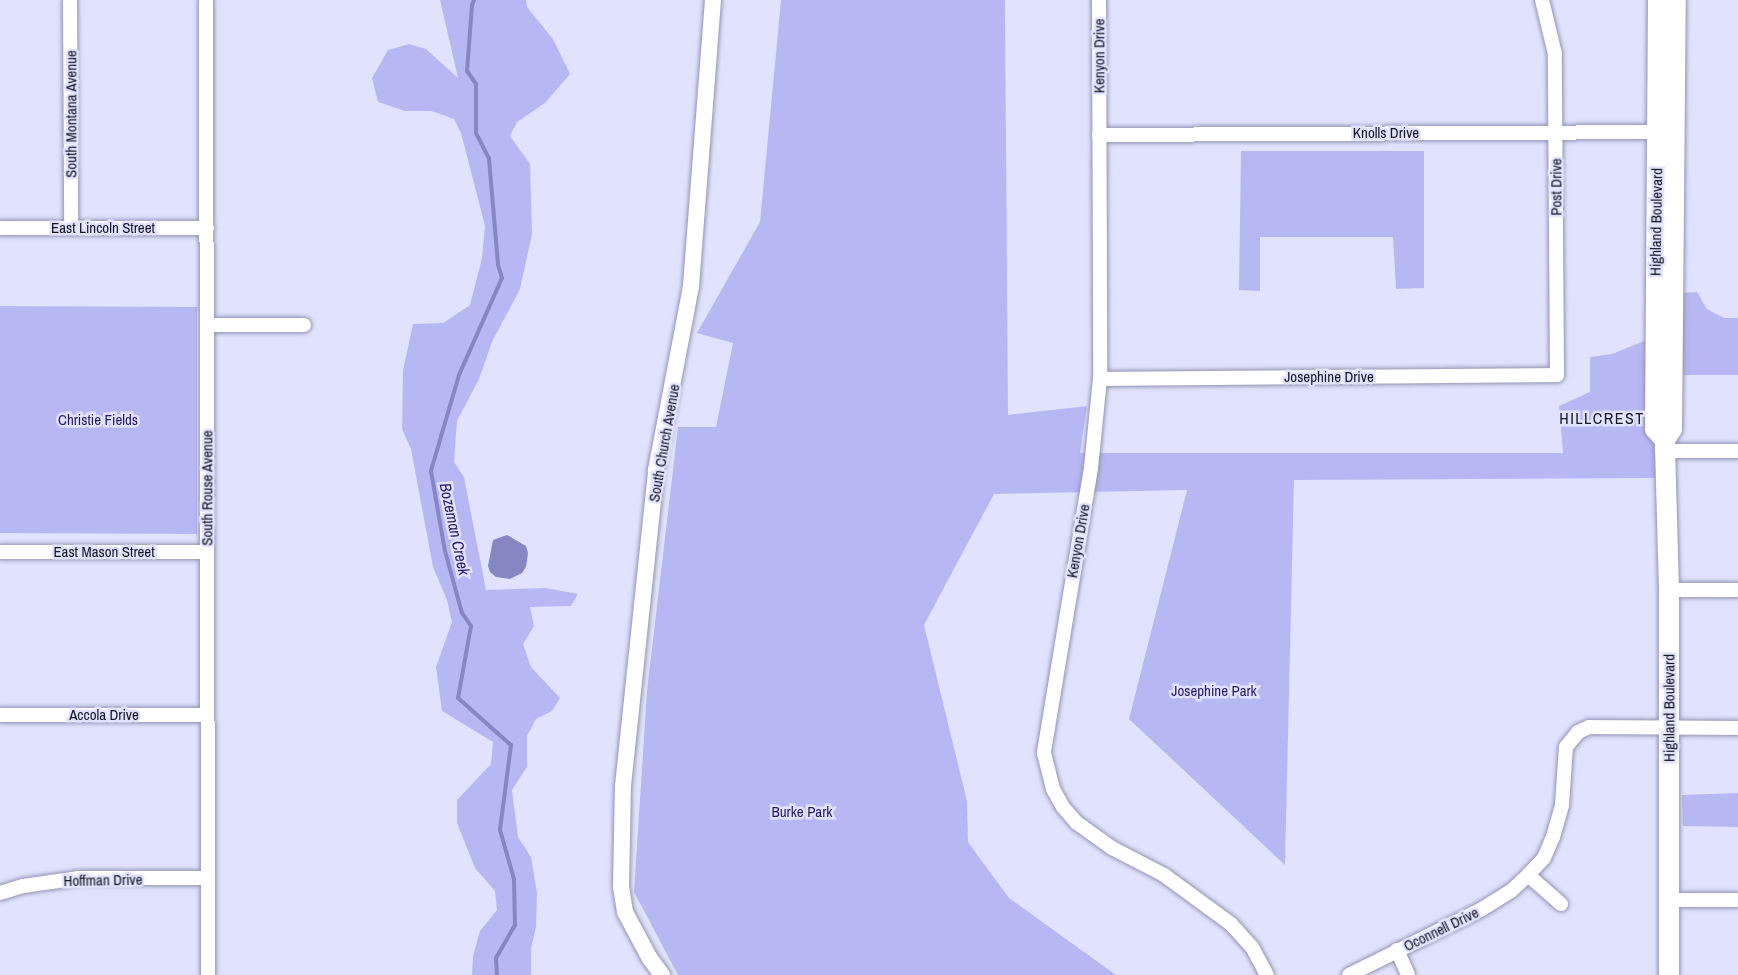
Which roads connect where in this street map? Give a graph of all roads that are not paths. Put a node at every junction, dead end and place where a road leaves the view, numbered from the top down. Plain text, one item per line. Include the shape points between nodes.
1 (70, 0) edge
2 (206, 0) edge
3 (713, 0) edge
4 (1099, 0) edge
5 (1542, 0) edge
6 (1659, 0) edge
7 (1676, 0) edge
8 (1666, 132) junction
9 (1556, 133) junction
10 (1099, 135) junction
11 (0, 228) edge
12 (72, 228) junction
13 (207, 228) junction
14 (207, 325) junction
15 (304, 325) dead end
16 (1557, 375) joint
17 (1100, 379) junction
18 (1665, 446) junction
19 (1738, 451) edge
20 (0, 552) edge
21 (207, 552) junction
22 (1669, 590) junction
23 (1738, 590) edge
24 (0, 715) edge
25 (207, 715) junction
26 (1669, 728) junction
27 (1738, 728) edge
28 (1528, 875) junction
29 (208, 878) junction
30 (0, 893) edge
31 (1669, 900) junction
32 (1738, 900) edge
33 (1561, 904) dead end
34 (1397, 950) junction
35 (208, 975) edge
36 (662, 975) edge
37 (1268, 975) edge
38 (1349, 975) edge
39 (1408, 975) edge
40 (1669, 975) edge

1 - 12 street, South Montana Avenue
2 - 13 street, South Rouse Avenue
3 - 36 street, South Church Avenue via 691,286 656,470 622,786 621,887 625,912
4 - 10 street, Kenyon Drive
5 - 9 street, Post Drive via 1555,54
6 - 8 main road, Highland Boulevard
7 - 8 main road, Highland Boulevard
8 - 9 street, Knolls Drive
8 - 18 main road, Highland Boulevard via 1655,429
9 - 10 street, Knolls Drive
9 - 16 street, Post Drive
10 - 17 street, Kenyon Drive
11 - 12 street, East Lincoln Street
12 - 13 street, East Lincoln Street
13 - 14 street, South Rouse Avenue
14 - 15 street
14 - 21 street, South Rouse Avenue
16 - 17 street, Josephine Drive
17 - 37 street, Kenyon Drive via 1091,468 1046,730 1044,753 1048,773 1063,807 1077,823 1112,848 1164,875 1231,924 1252,947
18 - 19 street
18 - 22 main road, Highland Boulevard
20 - 21 street, East Mason Street
21 - 25 street, South Rouse Avenue
22 - 23 street
22 - 26 main road, Highland Boulevard
24 - 25 street, Accola Drive
25 - 29 street, South Rouse Avenue
26 - 27 street
26 - 28 street, Oconnell Drive via 1589,728 1572,737 1566,747 1562,805 1553,837 1544,858
26 - 31 main road, Highland Boulevard
28 - 33 street
28 - 34 street, Oconnell Drive via 1482,909
29 - 30 street, Hoffman Drive via 79,878
29 - 35 street, South Rouse Avenue
31 - 32 street
31 - 40 main road, Highland Boulevard
34 - 38 street, Oconnell Drive
34 - 39 street

